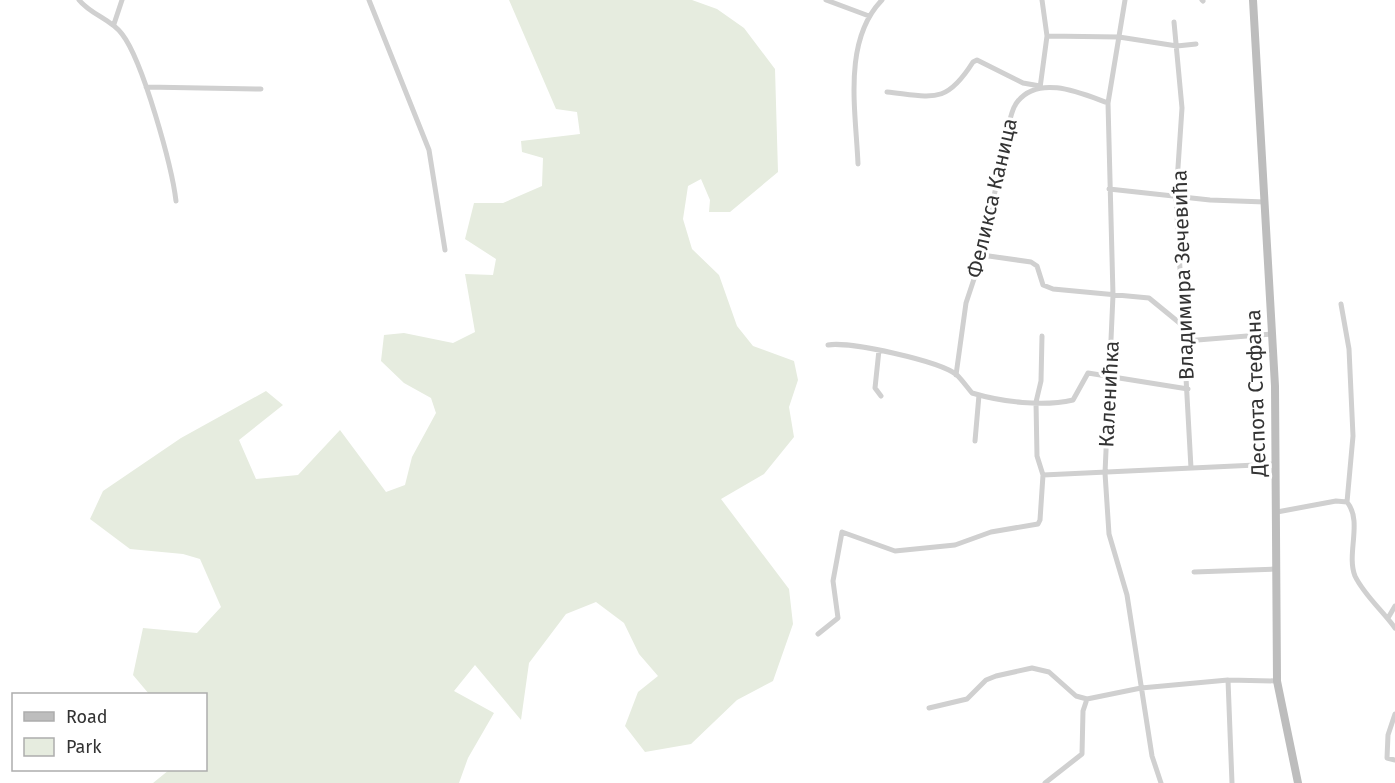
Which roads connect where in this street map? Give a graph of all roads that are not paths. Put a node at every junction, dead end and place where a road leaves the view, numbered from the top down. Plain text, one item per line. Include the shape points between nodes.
1 (79, 0) edge
2 (122, 0) edge
3 (369, 0) edge
4 (825, 0) edge
5 (882, 0) edge
6 (1042, 0) edge
7 (1125, 0) edge
8 (1253, 0) edge
9 (869, 16) junction
10 (1174, 22) dead end
11 (114, 24) junction
12 (1047, 36) junction
13 (1119, 36) junction
14 (1196, 44) dead end
15 (1178, 46) junction
16 (146, 87) junction
17 (1040, 88) junction
18 (261, 89) dead end
19 (887, 92) dead end
20 (1108, 103) junction
21 (858, 165) dead end
22 (1109, 189) junction
23 (1176, 197) junction
24 (176, 201) dead end
25 (1265, 202) junction
26 (445, 250) dead end
27 (982, 255) junction
28 (1113, 295) junction
29 (1341, 303) dead end
30 (1182, 325) junction
31 (1273, 334) junction
32 (1042, 336) dead end
33 (1185, 341) junction
34 (828, 345) dead end
35 (879, 350) junction
36 (956, 375) junction
37 (1110, 375) junction
38 (1188, 389) junction
39 (979, 395) junction
40 (881, 396) dead end
41 (1036, 402) junction
42 (975, 441) dead end
43 (1276, 464) junction
44 (1191, 468) junction
45 (1105, 472) junction
46 (1043, 475) junction
47 (1347, 502) junction
48 (1277, 512) junction
49 (1276, 569) junction
50 (1194, 572) dead end
51 (1395, 606) edge
52 (1388, 618) junction
53 (1395, 628) edge
54 (818, 634) dead end
55 (1228, 680) junction
56 (1277, 681) junction
57 (1141, 688) junction
58 (1087, 699) junction
59 (929, 708) dead end
60 (1395, 714) edge
61 (1395, 760) edge
62 (1045, 783) edge
63 (1161, 783) edge
64 (1232, 783) edge
65 (1298, 783) edge

1 - 11 street via 88,10
2 - 11 street
3 - 26 street via 429,150
4 - 9 street
5 - 9 street
6 - 12 street
7 - 13 street, Каленићка
8 - 25 main road, Деспота Стефана
9 - 21 street via 853,63
10 - 15 street, Владимира Зечевића
11 - 16 street via 129,44
12 - 13 street
12 - 17 street
13 - 15 street
13 - 20 street, Каленићка
14 - 15 street
15 - 23 street, Владимира Зечевића via 1182,108
16 - 18 street
16 - 24 street
17 - 19 street via 977,60 957,86 947,92 922,96
17 - 20 street via 1069,89
17 - 27 street, Феликса Каница via 1016,102
20 - 22 street, Каленићка
22 - 23 street
22 - 28 street, Каленићка
23 - 25 street
23 - 30 street, Владимира Зечевића
25 - 31 main road, Деспота Стефана
27 - 28 street via 1032,262 1043,285 1053,289
27 - 36 street, Феликса Каница via 966,303
28 - 30 street via 1149,298
28 - 37 street, Каленићка
29 - 47 street via 1353,426
30 - 33 street, Владимира Зечевића
31 - 33 street
31 - 43 main road, Деспота Стефана
32 - 41 street via 1041,381
33 - 38 street, Владимира Зечевића
34 - 35 street
35 - 36 street
35 - 40 street via 875,388
36 - 39 street via 972,393
37 - 38 street
37 - 41 street via 1088,373 1073,400 1059,404
37 - 45 street, Каленићка
38 - 44 street, Владимира Зечевића
39 - 41 street
39 - 42 street
41 - 46 street via 1037,456
43 - 44 street
43 - 48 main road, Деспота Стефана
44 - 45 street
45 - 46 street
45 - 57 street, Каленићка via 1109,534 1127,595
46 - 54 street via 1038,524 999,530 955,545 895,551 842,532 833,581 838,618
47 - 48 street
47 - 52 street via 1352,508 1355,575
48 - 49 main road, Деспота Стефана
49 - 50 street
49 - 56 main road, Деспота Стефана
51 - 52 street
52 - 53 street
55 - 56 street
55 - 57 street
55 - 64 street
56 - 65 main road, Деспота Стефана
57 - 58 street
57 - 63 street, Каленићка via 1152,756
58 - 59 street via 1076,696 1049,672 1032,668 996,676 966,699
58 - 62 street via 1082,754
60 - 61 street via 1388,735 1387,758

